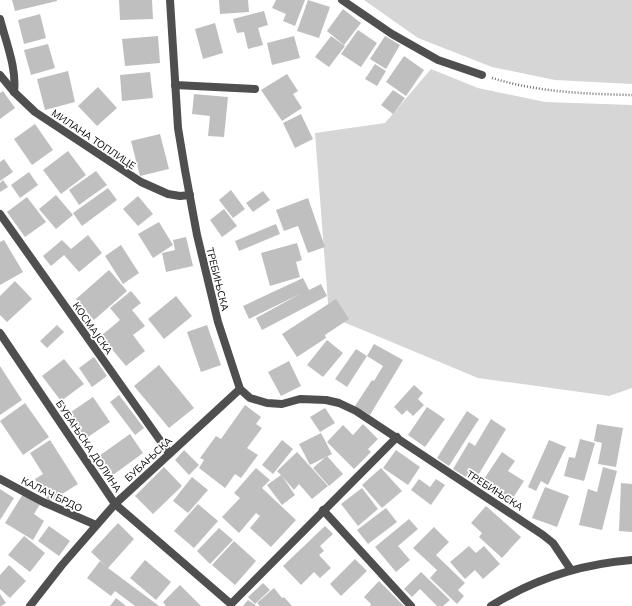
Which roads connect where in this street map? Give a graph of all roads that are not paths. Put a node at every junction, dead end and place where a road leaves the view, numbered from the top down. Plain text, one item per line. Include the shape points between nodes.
1 (170, 0) edge
2 (342, 0) edge
3 (0, 19) edge
4 (0, 75) edge
5 (482, 75) road end
6 (175, 85) junction
7 (255, 89) dead end
8 (14, 92) junction
9 (190, 196) junction
10 (0, 214) edge
11 (0, 333) edge
12 (240, 389) junction
13 (397, 438) junction
14 (169, 452) junction
15 (0, 479) edge
16 (115, 504) junction
17 (323, 510) junction
18 (96, 525) junction
19 (632, 560) edge
20 (571, 570) junction
21 (30, 606) edge
22 (411, 606) edge
23 (491, 606) edge

1 - 6 street, ТРЕБИЊСКА
2 - 5 street via 392,34 438,60
3 - 8 street via 11,64
4 - 8 street, МИЛАНА ТОПЛИЦЕ
6 - 7 street
6 - 9 street, ТРЕБИЊСКА via 178,128
8 - 9 street, МИЛАНА ТОПЛИЦЕ via 35,112 141,182 168,194
9 - 12 street, ТРЕБИЊСКА via 218,322
10 - 14 street, КОСМАЈСКА
11 - 16 street, БУБАЊСКА ДОЛИНА
12 - 13 street, ТРЕБИЊСКА via 250,398 267,403 282,404 313,399 339,403
12 - 14 street, БУБАЊСКА
13 - 17 street
13 - 20 street, ТРЕБИЊСКА via 543,535 553,543
14 - 16 street, БУБАЊСКА
15 - 18 street, КАЛАЧ БРДО via 43,502
16 - 17 street, БУБАЊСКА ДОЛИНА via 231,604
16 - 18 street, БУБАЊСКА
17 - 22 street
18 - 21 street, БУБАЊСКА
19 - 20 street
20 - 23 street via 532,584

